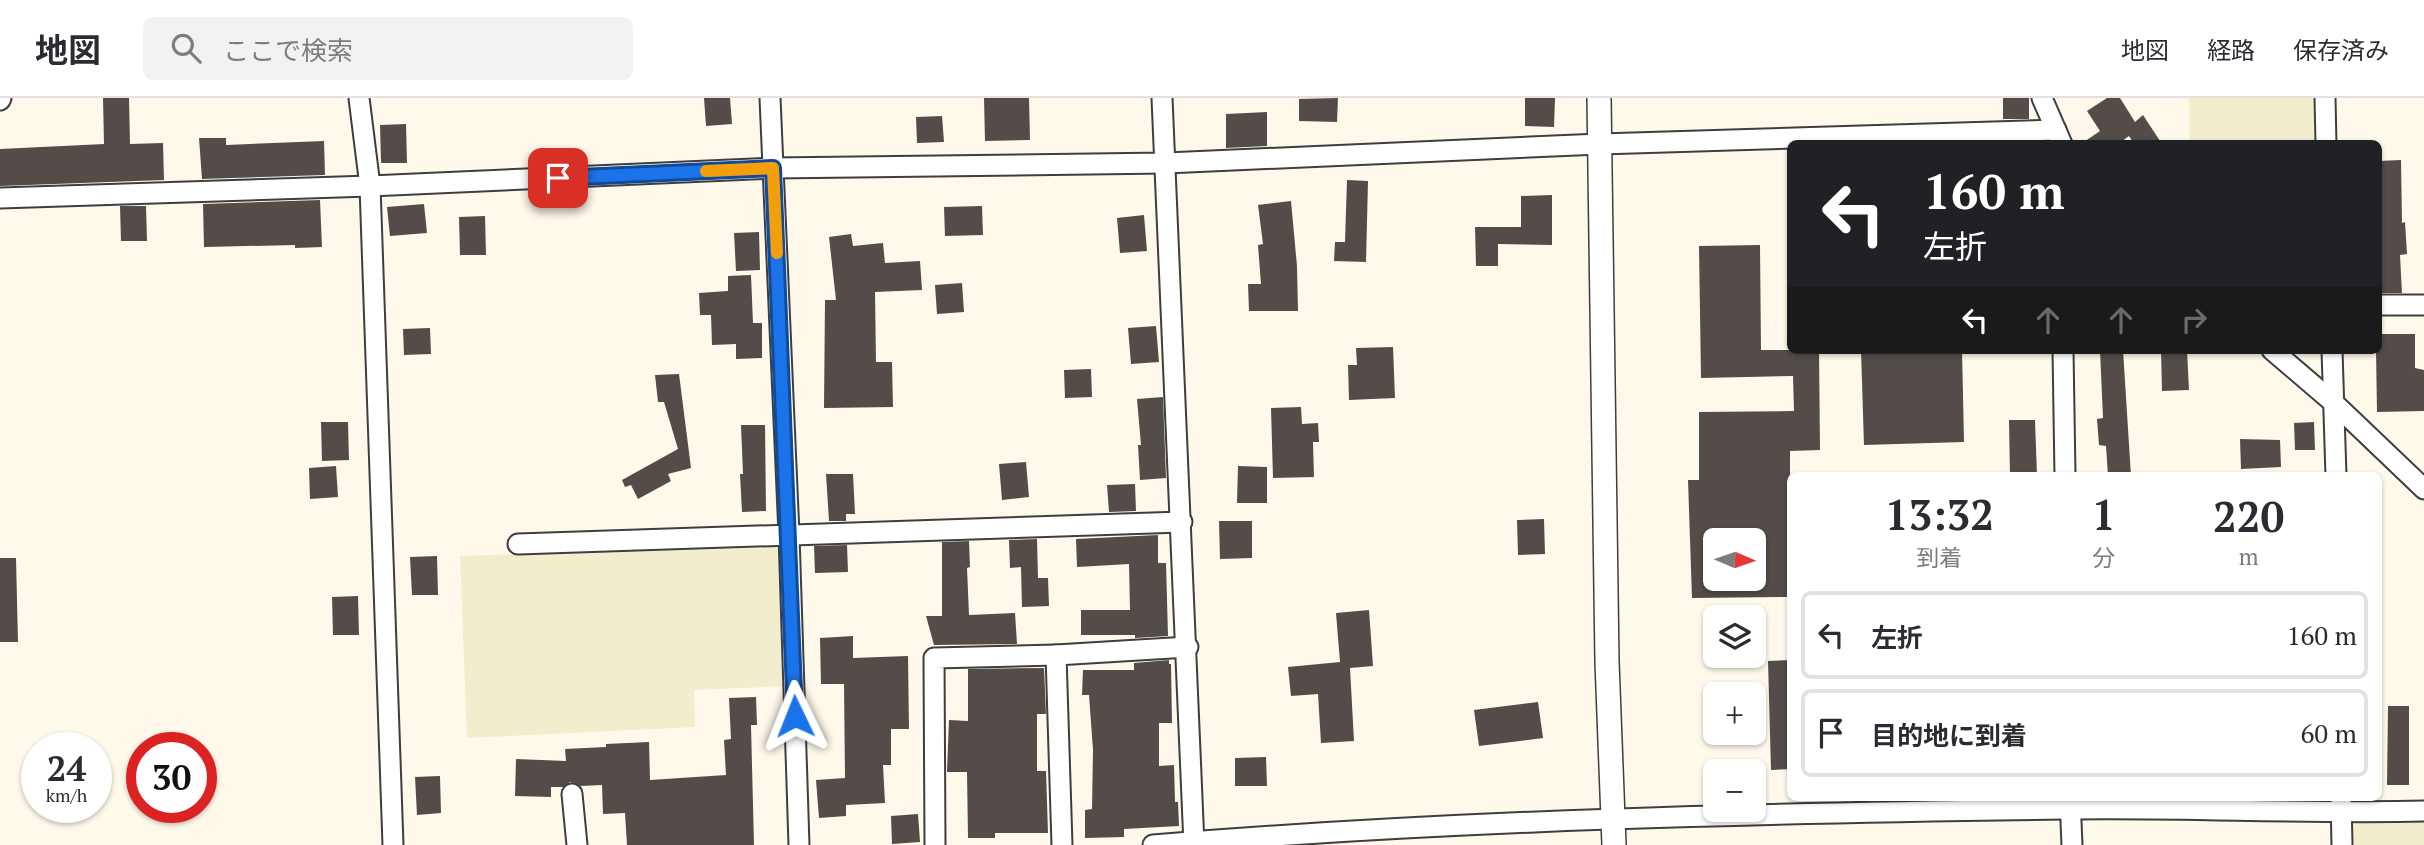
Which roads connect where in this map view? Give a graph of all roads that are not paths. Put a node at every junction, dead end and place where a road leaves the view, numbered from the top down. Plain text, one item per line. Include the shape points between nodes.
1 (359, 98) edge
2 (770, 98) edge
3 (1162, 98) edge
4 (1599, 98) edge
5 (2042, 98) edge
6 (2325, 98) edge
7 (2059, 137) edge
8 (1862, 140) edge
9 (2326, 140) edge
10 (1787, 141) edge
11 (1600, 144) junction
12 (1166, 163) junction
13 (773, 168) junction
14 (370, 186) junction
15 (0, 198) edge
16 (2382, 305) edge
17 (2424, 305) edge
18 (2063, 354) edge
19 (2277, 354) edge
20 (2332, 354) edge
21 (2334, 403) junction
22 (2065, 472) edge
23 (2336, 472) edge
24 (2424, 489) edge
25 (1182, 522) junction
26 (789, 535) junction
27 (518, 544) dead end
28 (1188, 647) junction
29 (1056, 655) junction
30 (572, 794) dead end
31 (2071, 803) edge
32 (2341, 806) edge
33 (2424, 811) edge
34 (1613, 817) junction
35 (1194, 843) edge
36 (393, 845) edge
37 (577, 845) edge
38 (799, 845) edge
39 (934, 845) edge
40 (1062, 845) edge
41 (1153, 845) edge
42 (1614, 845) edge
43 (2072, 845) edge
44 (2342, 845) edge

1 - 14 street
2 - 13 street
3 - 12 street
4 - 11 street
5 - 7 street
6 - 9 street
7 - 8 street
10 - 11 street
11 - 12 street
11 - 34 street
12 - 13 street
12 - 25 street
13 - 14 street
13 - 26 street
14 - 15 street
14 - 36 street
16 - 17 street
18 - 22 street
19 - 21 street
20 - 21 street
21 - 23 street
21 - 24 street
25 - 26 street
25 - 28 street
26 - 27 street
26 - 38 street
28 - 29 street
28 - 35 street
29 - 39 street via 934,658
29 - 40 street
30 - 37 street
31 - 32 street
31 - 34 street
31 - 43 street
32 - 33 street
32 - 44 street
34 - 35 street
34 - 42 street
35 - 41 street

